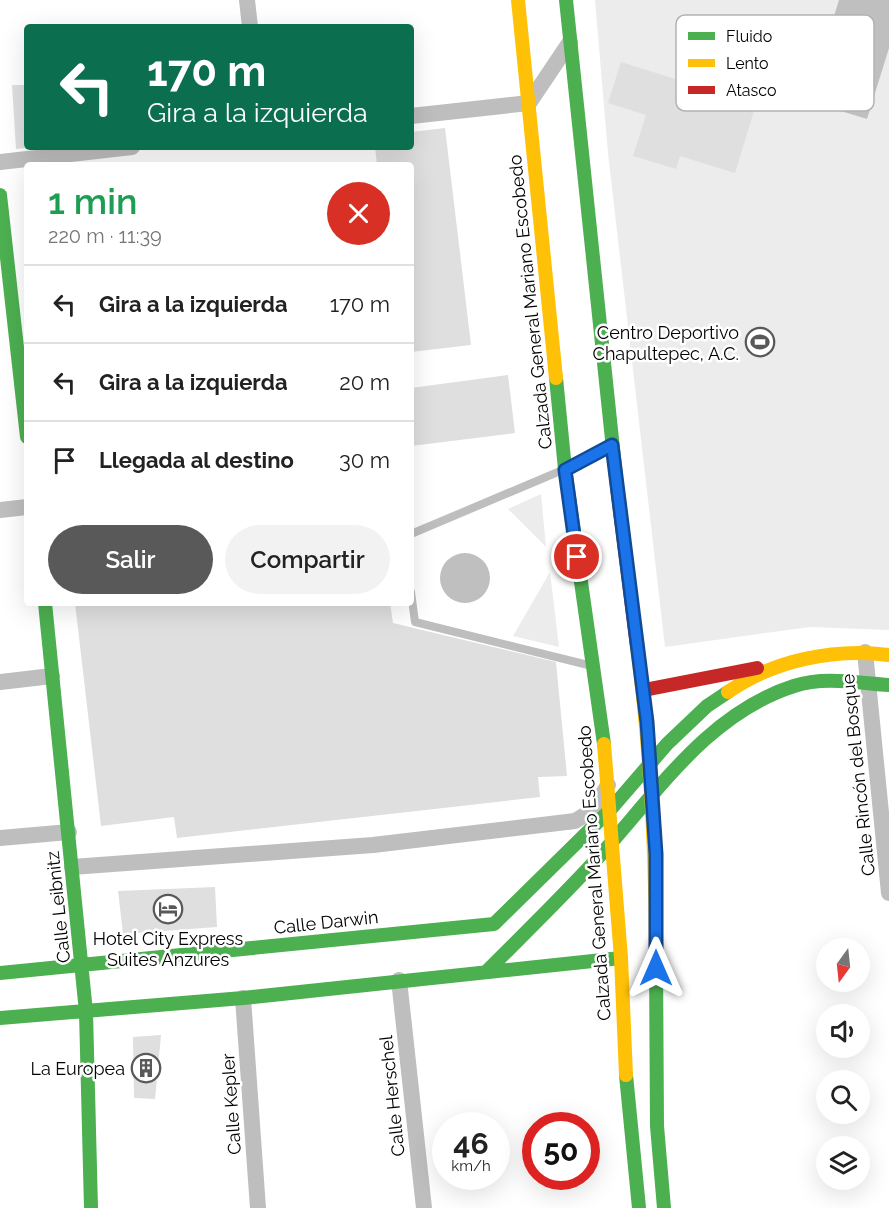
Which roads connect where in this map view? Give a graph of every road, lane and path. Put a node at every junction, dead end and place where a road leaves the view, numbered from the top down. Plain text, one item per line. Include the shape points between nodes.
1 (247, 0) edge
2 (518, 0) edge
3 (566, 0) edge
4 (250, 24) edge
5 (570, 42) junction
6 (529, 103) junction
7 (414, 116) edge
8 (106, 150) edge
9 (0, 162) edge
10 (0, 195) edge
11 (8, 346) edge
12 (24, 423) edge
13 (612, 445) junction
14 (565, 470) junction
15 (24, 507) edge
16 (0, 510) edge
17 (414, 533) edge
18 (45, 606) edge
19 (413, 606) edge
20 (865, 652) junction
21 (889, 655) edge
22 (818, 656) junction
23 (592, 666) junction
24 (52, 676) junction
25 (0, 682) edge
26 (867, 683) junction
27 (889, 685) edge
28 (644, 690) junction
29 (650, 762) junction
30 (608, 785) junction
31 (652, 796) junction
32 (610, 810) junction
33 (69, 832) junction
34 (0, 838) edge
35 (613, 841) junction
36 (72, 867) junction
37 (889, 893) edge
38 (621, 958) junction
39 (82, 965) junction
40 (487, 971) junction
41 (0, 973) edge
42 (399, 980) junction
43 (243, 998) junction
44 (86, 1012) junction
45 (0, 1018) edge
46 (91, 1208) edge
47 (258, 1208) edge
48 (424, 1208) edge
49 (639, 1208) edge
50 (664, 1208) edge

1 - 4 street
2 - 6 street, Calzada General Mariano Escobedo
3 - 5 street
5 - 6 street
5 - 13 street
6 - 7 street
6 - 14 street, Calzada General Mariano Escobedo
8 - 9 street
10 - 11 street
11 - 12 street
13 - 14 lane
13 - 28 street
14 - 17 lane
14 - 23 street, Calzada General Mariano Escobedo
15 - 16 street
18 - 24 street, Calle Leibnitz
19 - 23 lane via 415,622
20 - 21 street
20 - 22 street
20 - 26 street, Calle Rincón del Bosque
22 - 28 street
22 - 29 street, Calle Darwin via 742,682 707,706
23 - 30 street, Calzada General Mariano Escobedo
24 - 25 street
24 - 33 street, Calle Leibnitz
26 - 27 street
26 - 31 street via 796,685 771,695 720,724
26 - 37 street, Calle Rincón del Bosque
28 - 29 street
29 - 31 street
29 - 32 street, Calle Darwin
30 - 32 street, Calzada General Mariano Escobedo
30 - 36 street via 593,810 575,821 373,845
31 - 35 street
31 - 50 street via 656,854 657,1126
32 - 35 street, Calzada General Mariano Escobedo
32 - 39 street, Calle Darwin via 494,924
33 - 34 street
33 - 36 street, Calle Leibnitz
35 - 38 street, Calzada General Mariano Escobedo
35 - 40 street
36 - 39 street, Calle Leibnitz
38 - 40 street
38 - 49 street, Calzada General Mariano Escobedo via 627,1088
39 - 41 street, Calle Darwin
39 - 44 street, Calle Leibnitz
40 - 42 street
42 - 43 street
42 - 48 street, Calle Herschel
43 - 44 street
43 - 47 street, Calle Kepler
44 - 45 street
44 - 46 street, Calle Leibnitz

